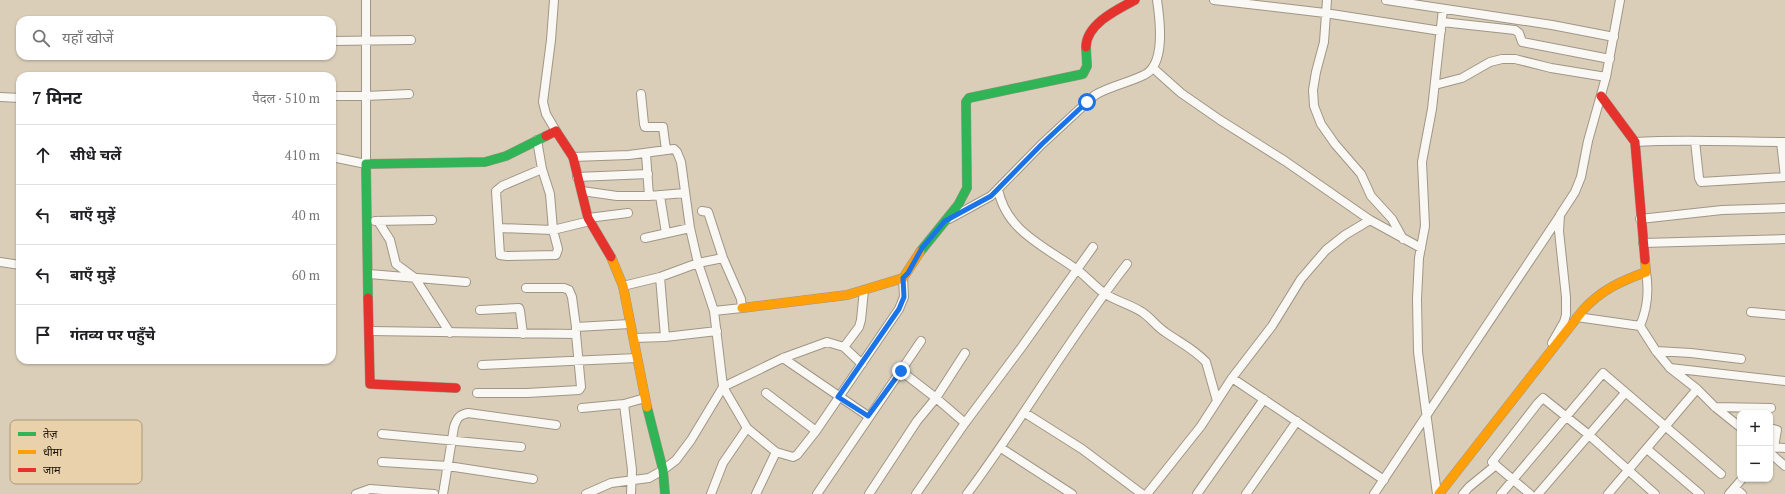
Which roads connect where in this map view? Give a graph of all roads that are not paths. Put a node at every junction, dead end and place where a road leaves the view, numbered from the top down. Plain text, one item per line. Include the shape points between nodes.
1 (366, 0) edge
2 (554, 0) edge
3 (1135, 0) edge
4 (1157, 0) edge
5 (1214, 0) edge
6 (1327, 0) edge
7 (1386, 0) edge
8 (1620, 0) edge
9 (1238, 2) edge
10 (1443, 9) junction
11 (1325, 13) junction
12 (1441, 26) junction
13 (1614, 37) junction
14 (411, 40) dead end
15 (336, 41) edge
16 (366, 41) junction
17 (1610, 59) junction
18 (1154, 68) junction
19 (1606, 77) junction
20 (1435, 85) junction
21 (409, 94) dead end
22 (641, 94) dead end
23 (336, 96) edge
24 (366, 96) junction
25 (1601, 96) junction
26 (0, 98) edge
27 (16, 98) edge
28 (556, 131) junction
29 (538, 140) junction
30 (1695, 141) junction
31 (1635, 142) junction
32 (1783, 142) edge
33 (666, 150) junction
34 (646, 154) junction
35 (573, 157) junction
36 (336, 158) edge
37 (366, 164) junction
38 (542, 170) junction
39 (648, 174) junction
40 (577, 177) junction
41 (1785, 177) edge
42 (998, 189) junction
43 (582, 191) junction
44 (685, 193) junction
45 (649, 196) junction
46 (660, 196) junction
47 (1785, 208) edge
48 (702, 211) dead end
49 (628, 212) dead end
50 (1560, 215) junction
51 (1640, 218) junction
52 (432, 220) dead end
53 (589, 220) junction
54 (1370, 220) junction
55 (373, 221) junction
56 (945, 221) junction
57 (499, 228) junction
58 (690, 228) junction
59 (553, 230) junction
60 (666, 233) junction
61 (646, 238) dead end
62 (1785, 238) edge
63 (1403, 239) junction
64 (1643, 243) junction
65 (1093, 247) dead end
66 (1421, 248) junction
67 (723, 258) junction
68 (0, 262) edge
69 (698, 263) junction
70 (16, 264) edge
71 (1127, 264) dead end
72 (1077, 270) junction
73 (1646, 272) junction
74 (369, 274) junction
75 (414, 278) junction
76 (660, 278) junction
77 (903, 278) junction
78 (466, 282) dead end
79 (623, 286) junction
80 (526, 288) dead end
81 (864, 290) junction
82 (1104, 293) junction
83 (742, 308) junction
84 (480, 310) dead end
85 (714, 311) junction
86 (1751, 312) dead end
87 (1785, 315) edge
88 (1577, 317) junction
89 (630, 324) junction
90 (1640, 326) junction
91 (370, 331) junction
92 (576, 331) junction
93 (717, 331) junction
94 (450, 333) junction
95 (523, 334) junction
96 (665, 337) junction
97 (634, 338) junction
98 (921, 341) dead end
99 (844, 348) junction
100 (1656, 351) junction
101 (966, 353) dead end
102 (1548, 355) junction
103 (637, 358) junction
104 (783, 358) junction
105 (1741, 359) dead end
106 (578, 361) junction
107 (862, 364) junction
108 (482, 365) dead end
109 (1670, 368) junction
110 (901, 371) junction
111 (1232, 378) junction
112 (1785, 381) edge
113 (723, 387) junction
114 (456, 388) dead end
115 (1697, 389) junction
116 (477, 393) dead end
117 (766, 393) dead end
118 (1625, 393) junction
119 (838, 397) junction
120 (645, 398) junction
121 (936, 398) junction
122 (1264, 399) junction
123 (1217, 400) junction
124 (624, 404) junction
125 (1715, 407) junction
126 (582, 408) dead end
127 (1771, 408) dead end
128 (1025, 413) junction
129 (868, 416) junction
130 (1427, 417) junction
131 (1567, 417) junction
132 (1297, 421) junction
133 (965, 423) junction
134 (556, 425) dead end
135 (1737, 425) edge
136 (1666, 426) junction
137 (747, 428) junction
138 (1773, 428) edge
139 (816, 431) junction
140 (382, 434) dead end
141 (1589, 436) junction
142 (452, 441) junction
143 (1773, 443) edge
144 (521, 447) dead end
145 (1001, 448) junction
146 (1785, 448) edge
147 (1647, 449) junction
148 (1773, 449) edge
149 (1773, 451) edge
150 (776, 452) junction
151 (382, 462) dead end
152 (1496, 465) junction
153 (448, 466) junction
154 (1785, 466) edge
155 (664, 470) junction
156 (1628, 471) junction
157 (1721, 474) dead end
158 (533, 479) dead end
159 (1513, 479) junction
160 (631, 480) junction
161 (1384, 480) junction
162 (1740, 482) edge
163 (1732, 491) edge
164 (356, 494) edge
165 (434, 494) edge
166 (443, 494) edge
167 (586, 494) edge
168 (631, 494) edge
169 (665, 494) edge
170 (711, 494) edge
171 (756, 494) edge
172 (816, 494) edge
173 (869, 494) edge
174 (916, 494) edge
175 (967, 494) edge
176 (1072, 494) edge
177 (1142, 494) edge
178 (1147, 494) edge
179 (1197, 494) edge
180 (1246, 494) edge
181 (1374, 494) edge
182 (1438, 494) edge
183 (1463, 494) edge
184 (1502, 494) edge
185 (1530, 494) edge
186 (1538, 494) edge
187 (1608, 494) edge
188 (1655, 494) edge
189 (1700, 494) edge
190 (1742, 494) edge

1 - 16 street
2 - 28 street via 543,102
3 - 56 street via 1115,11 1089,34 1086,43 1089,65 1083,74 969,98 966,102 967,188 955,211
4 - 18 street via 1159,48
5 - 9 street
6 - 11 street
7 - 10 street
8 - 13 street
9 - 11 street
10 - 12 street
10 - 13 street
11 - 12 street
11 - 63 street via 1324,42 1313,90 1314,106 1321,124 1361,174 1371,196 1392,219
12 - 17 street via 1515,30 1520,33 1522,42
12 - 20 street
13 - 17 street
14 - 16 street
15 - 16 street
16 - 24 street
17 - 19 street
18 - 42 street via 1146,75 1095,95
18 - 54 street via 1181,93
19 - 20 street via 1515,59 1502,59 1490,62 1462,78
19 - 25 street
20 - 66 street via 1422,162 1425,226
21 - 24 street
22 - 33 street via 644,124 646,127 663,127
23 - 24 street
24 - 37 street
25 - 31 street
25 - 50 street via 1581,177 1575,192
26 - 27 street
28 - 29 street
28 - 35 street
29 - 37 street via 506,156 485,162
29 - 38 street
30 - 31 street
30 - 32 street
30 - 41 street via 1701,182
31 - 51 street
32 - 41 street
33 - 34 street
33 - 44 street via 674,149 677,152 681,162
34 - 35 street
34 - 39 street
35 - 40 street
36 - 37 street
37 - 55 street
38 - 57 street via 502,186 496,191
38 - 59 street via 550,194
39 - 40 street
39 - 45 street
40 - 43 street
42 - 56 street via 991,196
42 - 72 street via 1000,203 1005,211 1031,240
43 - 45 street via 616,196
43 - 53 street
44 - 46 street
44 - 58 street
45 - 46 street
46 - 60 street
47 - 51 street via 1722,210
48 - 67 street via 708,212
49 - 53 street
50 - 102 street via 1566,315
50 - 130 street
51 - 64 street
52 - 55 street
53 - 59 street
53 - 79 street via 610,255
54 - 63 street
54 - 111 street via 1326,250 1301,279 1272,326
55 - 74 street
55 - 75 street via 390,240 396,264
56 - 77 street via 921,250
57 - 59 street
57 - 59 street via 500,254 508,256 556,255 558,248
58 - 60 street
58 - 69 street
60 - 61 street
62 - 64 street
63 - 66 street
64 - 73 street
65 - 72 street
66 - 130 street via 1416,334
67 - 69 street
67 - 83 street
68 - 70 street
69 - 76 street
69 - 85 street
71 - 82 street
72 - 82 street
72 - 133 street
73 - 88 street via 1603,291
73 - 90 street via 1649,289 1645,315
74 - 75 street
74 - 91 street
75 - 78 street
75 - 94 street
76 - 79 street
76 - 96 street
77 - 81 street
77 - 107 street via 904,297 899,309
79 - 89 street
80 - 92 street via 569,290
81 - 83 street
81 - 99 street via 859,327
82 - 123 street via 1143,312 1165,332 1202,358 1206,362
82 - 128 street
83 - 85 street
84 - 95 street via 519,308
85 - 93 street
86 - 87 street
88 - 90 street
88 - 102 street
89 - 92 street
89 - 97 street
90 - 100 street
91 - 94 street
91 - 114 street via 370,384
92 - 95 street
92 - 106 street
93 - 96 street
93 - 113 street
94 - 95 street
96 - 97 street
97 - 103 street
98 - 110 street
99 - 104 street via 826,342
99 - 107 street
100 - 105 street
100 - 109 street
101 - 121 street
102 - 182 street
103 - 106 street
103 - 120 street
104 - 113 street
104 - 119 street
106 - 108 street
106 - 116 street via 581,387 576,390
107 - 119 street
109 - 112 street
109 - 115 street
110 - 121 street
110 - 129 street
111 - 122 street
111 - 123 street
113 - 137 street
113 - 155 street via 691,440 676,460
115 - 125 street
115 - 136 street
117 - 139 street
118 - 131 street via 1603,373
118 - 136 street
118 - 141 street
119 - 129 street
119 - 139 street
120 - 124 street
120 - 155 street
121 - 133 street
121 - 173 street via 917,421
122 - 132 street
122 - 179 street
123 - 178 street via 1201,426
124 - 126 street
124 - 160 street
125 - 127 street
125 - 135 street
128 - 145 street
128 - 177 street via 1082,450
129 - 172 street
130 - 161 street
130 - 182 street
131 - 141 street
131 - 152 street via 1543,398 1540,400 1492,462
131 - 159 street
132 - 161 street
132 - 180 street
133 - 174 street
134 - 142 street via 461,414 457,418
136 - 147 street
136 - 157 street
137 - 150 street
137 - 170 street via 723,463
138 - 143 street via 1776,428 1777,432
139 - 150 street via 797,455 793,457
140 - 142 street
141 - 156 street
141 - 186 street
142 - 144 street
142 - 153 street
145 - 175 street
145 - 176 street
146 - 148 street
147 - 156 street
147 - 189 street
149 - 154 street
150 - 171 street
151 - 153 street
152 - 159 street
152 - 183 street
153 - 158 street
153 - 166 street
155 - 160 street via 649,478
155 - 169 street
156 - 187 street
156 - 188 street
159 - 184 street
159 - 185 street
160 - 167 street via 611,483
160 - 168 street
161 - 181 street
162 - 163 street
163 - 190 street
164 - 165 street via 370,489

